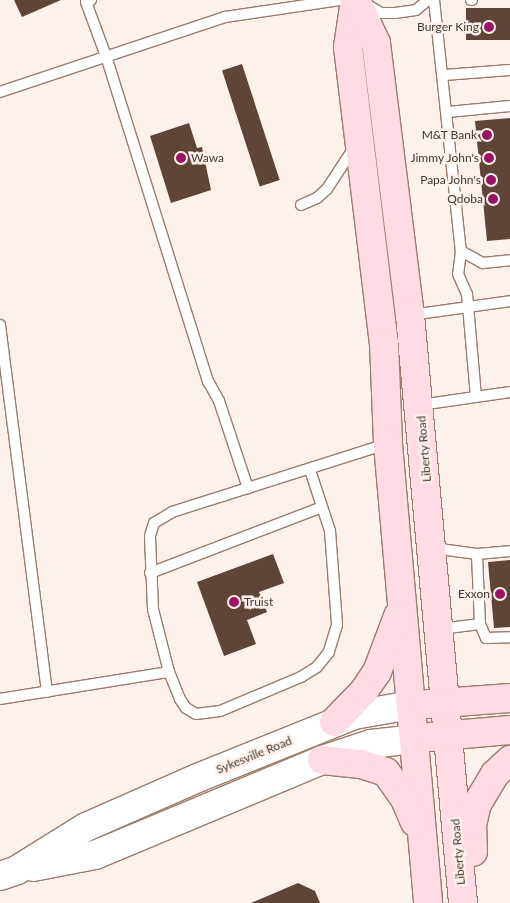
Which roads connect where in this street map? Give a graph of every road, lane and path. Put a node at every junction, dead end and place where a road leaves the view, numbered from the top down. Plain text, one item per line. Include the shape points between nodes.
1 (91, 0) edge
2 (340, 0) edge
3 (356, 0) edge
4 (428, 0) edge
5 (434, 0) edge
6 (106, 56) junction
7 (510, 70) edge
8 (444, 75) junction
9 (0, 92) edge
10 (510, 106) edge
11 (448, 112) junction
12 (359, 139) junction
13 (301, 205) dead end
14 (461, 251) junction
15 (510, 260) edge
16 (510, 301) edge
17 (466, 307) junction
18 (410, 315) junction
19 (0, 325) edge
20 (510, 392) edge
21 (476, 397) junction
22 (420, 405) junction
23 (388, 444) junction
24 (310, 470) junction
25 (248, 488) junction
26 (322, 506) junction
27 (432, 548) junction
28 (510, 551) edge
29 (477, 554) junction
30 (150, 573) junction
31 (402, 603) junction
32 (480, 624) junction
33 (439, 630) junction
34 (510, 637) edge
35 (169, 672) junction
36 (47, 692) junction
37 (510, 698) edge
38 (0, 699) edge
39 (446, 702) junction
40 (411, 705) junction
41 (334, 722) junction
42 (510, 730) edge
43 (448, 736) junction
44 (414, 739) junction
45 (322, 760) junction
46 (510, 760) edge
47 (423, 841) junction
48 (8, 873) edge
49 (428, 903) edge
50 (462, 903) edge
51 (470, 903) edge

1 - 6 lane via 86,2
2 - 6 lane via 245,12
3 - 4 lane via 381,13 416,10
3 - 12 main road via 348,47
3 - 18 main road, Liberty Road via 376,43
5 - 8 lane
6 - 9 lane
6 - 25 lane via 208,381 219,401
7 - 8 lane
8 - 11 lane
10 - 11 lane
11 - 14 lane
12 - 13 lane via 327,189
12 - 23 main road via 384,343
14 - 15 lane via 483,263
14 - 17 lane via 458,274 467,294
16 - 17 lane
17 - 18 lane
17 - 21 lane
18 - 22 main road, Liberty Road
19 - 36 lane
20 - 21 lane
21 - 22 lane
22 - 27 main road, Liberty Road
23 - 24 lane
23 - 31 main road
24 - 25 lane
24 - 26 lane
25 - 30 lane via 160,517 150,536
26 - 30 lane
26 - 35 lane via 330,531 337,625 329,652 317,667 206,714 186,708
27 - 29 lane
27 - 33 main road, Liberty Road
28 - 29 lane
29 - 32 lane
30 - 35 lane via 152,604
31 - 40 main road
31 - 41 main road via 387,652 377,672 364,691
32 - 33 lane
32 - 34 lane via 486,638
33 - 39 main road, Liberty Road
35 - 36 lane
36 - 38 lane
37 - 39 main road, Sykesville Road
39 - 40 main road, Sykesville Road
39 - 43 main road, Liberty Road
40 - 41 main road, Sykesville Road via 370,711
40 - 44 main road
41 - 48 main road, Sykesville Road via 86,827
42 - 43 main road, Sykesville Road
43 - 44 main road, Sykesville Road
43 - 50 main road, Liberty Road
44 - 45 main road, Sykesville Road via 371,744
44 - 47 main road
45 - 47 main road via 361,764 386,772 405,799
45 - 48 main road, Sykesville Road via 95,854
46 - 51 main road via 495,774 477,804 472,825 474,888
47 - 49 main road

